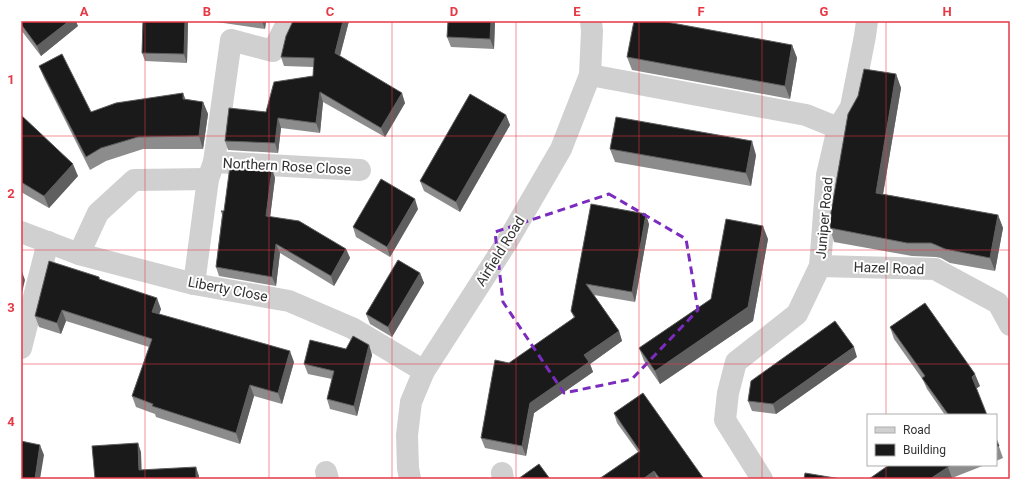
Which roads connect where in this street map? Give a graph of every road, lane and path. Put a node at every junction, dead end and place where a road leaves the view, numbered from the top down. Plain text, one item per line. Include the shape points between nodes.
1 (288, 21) edge
2 (591, 21) edge
3 (866, 21) edge
4 (590, 75) junction
5 (838, 128) junction
6 (360, 170) dead end
7 (211, 171) junction
8 (21, 232) edge
9 (48, 242) junction
10 (79, 254) junction
11 (820, 266) junction
12 (194, 284) junction
13 (1010, 325) edge
14 (21, 348) edge
15 (424, 371) junction
16 (410, 479) edge
17 (762, 479) edge

1 - 7 street, Northern Rose Close via 273,51 231,40
2 - 4 street, Airfield Road
3 - 5 street, Juniper Road via 852,107
4 - 5 street via 806,115
4 - 15 street, Airfield Road via 561,150 507,242
5 - 11 street, Juniper Road via 827,175
6 - 7 street, Northern Rose Close
7 - 10 street, Northern Rose Close via 134,180 98,213
7 - 12 street, Northern Rose Close
8 - 9 street, Liberty Close
9 - 10 street, Liberty Close
9 - 14 street
10 - 12 street, Liberty Close
11 - 13 street, Hazel Road via 935,269 998,303
11 - 17 street, Juniper Road via 796,314 736,362 728,393 725,420
12 - 15 street, Liberty Close via 289,301 352,328
15 - 16 street, Airfield Road via 411,402 407,435

